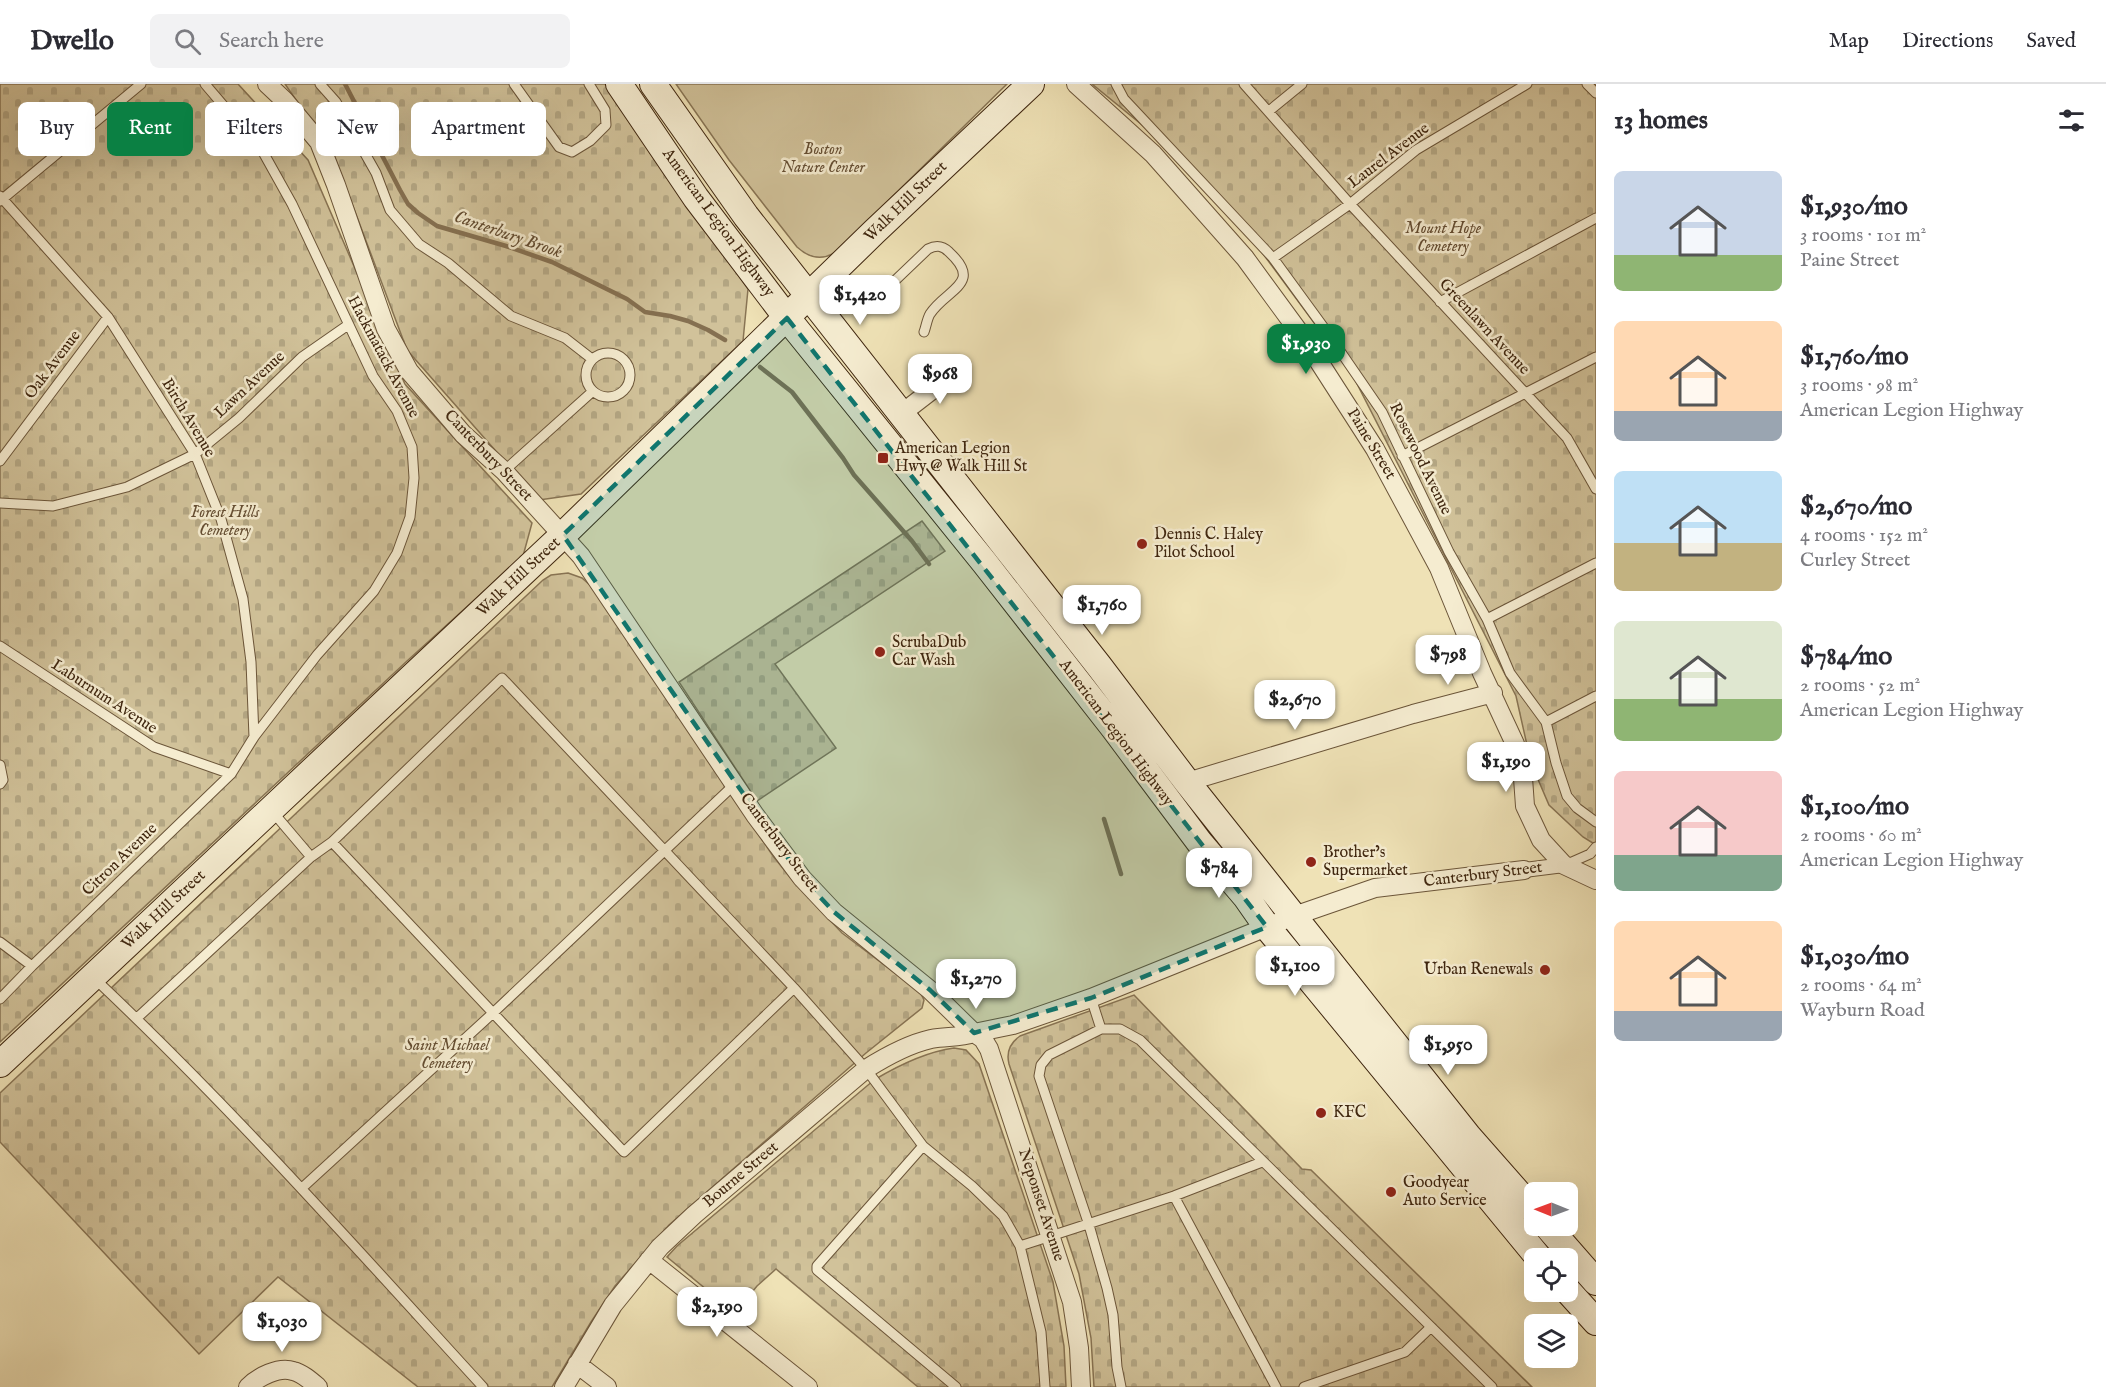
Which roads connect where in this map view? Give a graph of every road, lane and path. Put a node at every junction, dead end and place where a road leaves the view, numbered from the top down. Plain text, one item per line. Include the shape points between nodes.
1 (141, 84) edge
2 (205, 84) edge
3 (267, 84) edge
4 (320, 84) edge
5 (514, 84) edge
6 (589, 84) edge
7 (619, 84) edge
8 (653, 84) edge
9 (1031, 84) edge
10 (1076, 84) edge
11 (1116, 84) edge
12 (1244, 84) edge
13 (1302, 84) edge
14 (1527, 84) edge
15 (1587, 84) edge
16 (1596, 93) edge
17 (1269, 111) junction
18 (1, 199) edge
19 (1350, 204) junction
20 (1596, 218) edge
21 (1273, 258) junction
22 (809, 298) junction
23 (1440, 302) junction
24 (876, 305) dead end
25 (108, 317) junction
26 (788, 318) junction
27 (348, 325) junction
28 (924, 332) dead end
29 (1596, 357) edge
30 (592, 359) junction
31 (958, 370) dead end
32 (593, 391) junction
33 (1525, 393) junction
34 (901, 414) junction
35 (195, 454) junction
36 (1402, 456) junction
37 (0, 461) edge
38 (504, 471) junction
39 (1596, 489) edge
40 (0, 503) edge
41 (563, 535) junction
42 (1596, 563) edge
43 (1487, 619) junction
44 (0, 646) edge
45 (1493, 693) junction
46 (1596, 696) edge
47 (1546, 722) junction
48 (254, 737) junction
49 (0, 765) edge
50 (231, 774) junction
51 (1188, 782) junction
52 (0, 784) edge
53 (735, 784) junction
54 (271, 810) junction
55 (1596, 822) edge
56 (332, 842) junction
57 (665, 850) junction
58 (1593, 851) edge
59 (311, 857) junction
60 (1564, 866) junction
61 (1524, 870) joint
62 (1596, 880) edge
63 (1294, 916) junction
64 (1267, 927) junction
65 (0, 942) edge
66 (32, 966) junction
67 (93, 977) junction
68 (794, 988) junction
69 (1091, 998) junction
70 (0, 999) edge
71 (493, 1013) junction
72 (137, 1018) junction
73 (1101, 1029) junction
74 (974, 1033) junction
75 (0, 1064) edge
76 (866, 1069) junction
77 (922, 1146) junction
78 (1262, 1162) junction
79 (302, 1188) junction
80 (1174, 1196) junction
81 (1524, 1200) edge
82 (1089, 1225) junction
83 (1051, 1235) junction
84 (1556, 1236) edge
85 (1020, 1246) junction
86 (1531, 1248) edge
87 (649, 1260) junction
88 (1596, 1282) edge
89 (1578, 1302) edge
90 (1596, 1322) edge
91 (1431, 1327) junction
92 (577, 1364) junction
93 (248, 1387) edge
94 (318, 1387) edge
95 (483, 1387) edge
96 (564, 1387) edge
97 (606, 1387) edge
98 (808, 1387) edge
99 (956, 1387) edge
100 (1045, 1387) edge
101 (1081, 1387) edge
102 (1121, 1387) edge
103 (1276, 1387) edge
104 (1304, 1387) edge
105 (1492, 1387) edge

1 - 18 lane
2 - 27 lane, Hackmatack Avenue via 262,152 292,204
3 - 38 street, Canterbury Street via 319,142 386,329 409,371 463,434
4 - 30 lane via 336,102 370,163 390,210 419,244 511,316 565,338
5 - 6 lane via 559,147 572,152 606,125 605,110
7 - 26 main road, American Legion Highway via 696,198
8 - 22 main road, American Legion Highway
9 - 22 main road, Walk Hill Street
10 - 45 street, Paine Street via 1153,154 1245,258 1305,340 1375,448 1432,555
11 - 21 lane, Rosewood Avenue via 1124,99
12 - 17 lane, Greenlawn Avenue
13 - 17 lane
14 - 19 lane, Laurel Avenue via 1416,150
15 - 16 lane
17 - 19 lane, Greenlawn Avenue
18 - 25 lane, Birch Avenue
19 - 21 lane, Laurel Avenue
19 - 23 lane, Greenlawn Avenue
20 - 23 lane
21 - 36 lane, Rosewood Avenue via 1382,412
22 - 26 main road, Walk Hill Street
22 - 34 main road, American Legion Highway
23 - 33 lane, Greenlawn Avenue
24 - 28 lane via 883,292 928,249 943,247 962,266 963,279 930,314
25 - 35 lane, Birch Avenue
25 - 37 lane, Oak Avenue
26 - 41 main road, Walk Hill Street
26 - 64 main road, American Legion Highway via 984,562
27 - 35 lane, Lawn Avenue via 302,357
27 - 48 lane, Hackmatack Avenue via 373,376 397,411 412,447 410,517 397,553 374,591 317,655
29 - 33 lane
30 - 32 lane via 586,375
30 - 32 lane via 613,353 622,358 630,373 623,391 614,396
31 - 34 street
32 - 38 lane
33 - 36 lane
33 - 39 lane, Greenlawn Avenue via 1567,438
34 - 51 main road, American Legion Highway
35 - 40 lane, Lawn Avenue via 127,487 53,506
35 - 48 lane, Birch Avenue via 221,519 243,600 251,662
36 - 43 lane, Rosewood Avenue
38 - 41 street, Canterbury Street
41 - 53 street, Canterbury Street
41 - 54 main road, Walk Hill Street
42 - 43 lane
43 - 47 lane, Rosewood Avenue via 1510,674
44 - 50 lane, Laburnum Avenue via 154,747
45 - 51 street
45 - 60 street, Paine Street via 1515,744 1525,806 1540,840
46 - 47 lane
47 - 55 lane, Rosewood Avenue via 1567,796
48 - 50 lane, Citron Avenue
49 - 52 lane
50 - 66 lane, Citron Avenue
51 - 63 main road, American Legion Highway
53 - 57 lane
53 - 74 street, Canterbury Street via 779,849 821,900 930,990
54 - 59 lane
54 - 67 main road, Walk Hill Street
56 - 57 lane via 502,678
56 - 59 lane
56 - 71 lane
57 - 68 lane
57 - 71 lane
58 - 60 lane
59 - 72 lane
60 - 61 street, Canterbury Street
60 - 62 street, Canterbury Street
61 - 63 street, Canterbury Street via 1375,888
63 - 64 street, Canterbury Street
63 - 81 main road, American Legion Highway via 1468,1136
64 - 69 street, Canterbury Street
64 - 86 main road, American Legion Highway
65 - 66 lane
66 - 70 lane, Citron Avenue
67 - 72 lane
67 - 75 main road, Walk Hill Street
68 - 71 lane via 624,1152
68 - 76 lane
69 - 73 lane
69 - 74 street, Canterbury Street via 1012,1025
71 - 79 lane
72 - 79 lane
73 - 78 lane via 1120,1029 1140,1040
73 - 82 lane via 1049,1055 1039,1076
74 - 76 street, Bourne Street via 921,1042
74 - 83 street, Neponset Avenue via 989,1049
76 - 77 lane
76 - 87 street, Bourne Street via 694,1215
77 - 85 lane via 1003,1216
77 - 99 lane via 817,1270
78 - 80 lane
78 - 91 lane
79 - 95 lane
80 - 82 lane
80 - 103 lane
82 - 83 lane
82 - 102 lane via 1113,1315
83 - 85 lane
83 - 101 street, Neponset Avenue via 1072,1302
84 - 88 main road
85 - 100 lane via 1041,1332
87 - 92 street, Bourne Street via 609,1312
87 - 98 street
89 - 90 main road
91 - 104 lane via 1405,1352
91 - 105 lane
92 - 96 street, Bourne Street
92 - 97 street
93 - 94 street via 273,1372 292,1370

